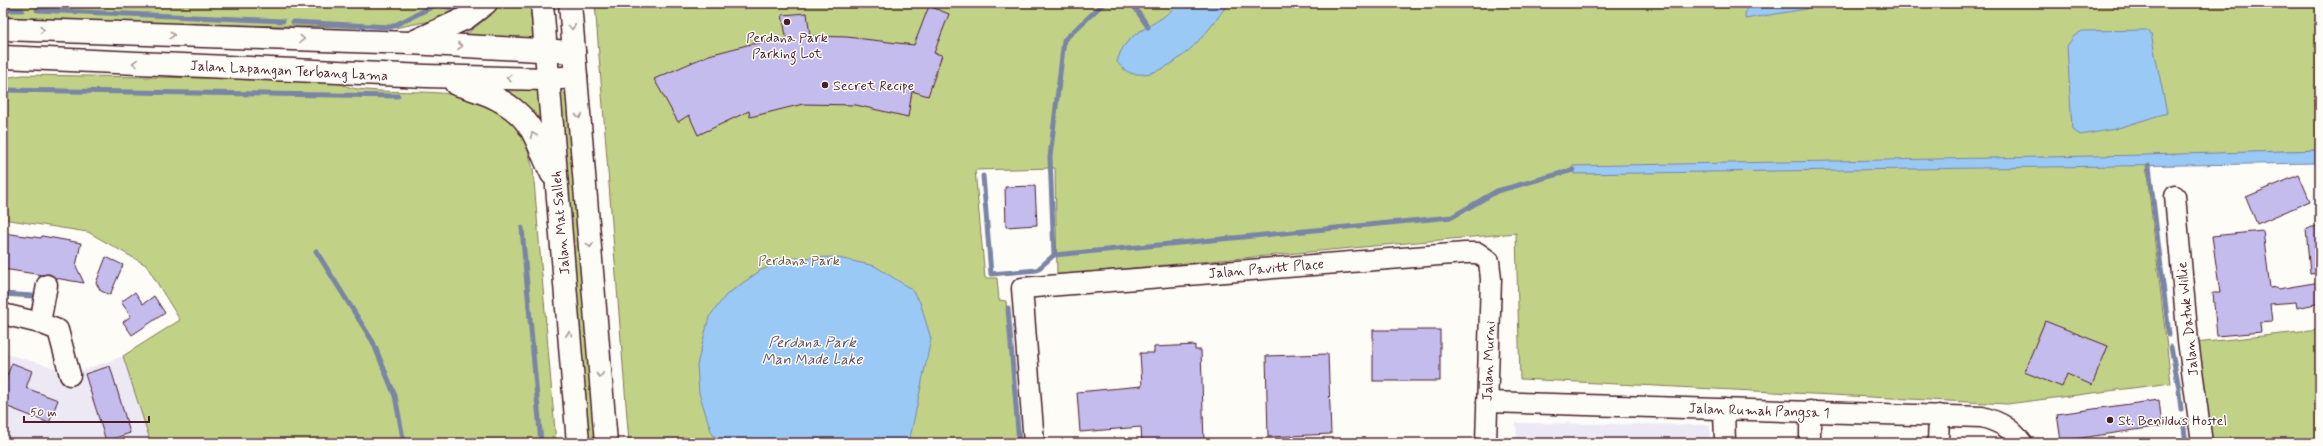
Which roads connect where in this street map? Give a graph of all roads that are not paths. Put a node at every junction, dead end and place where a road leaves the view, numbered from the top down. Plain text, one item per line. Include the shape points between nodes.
1 (486, 3) edge
2 (542, 3) edge
3 (570, 3) edge
4 (3, 29) edge
5 (410, 43) junction
6 (547, 51) junction
7 (574, 52) junction
8 (7, 59) edge
9 (426, 76) junction
10 (576, 77) junction
11 (548, 78) junction
12 (556, 182) junction
13 (2175, 196) dead end
14 (1491, 278) joint
15 (47, 285) dead end
16 (3, 314) edge
17 (40, 323) junction
18 (70, 375) dead end
19 (1487, 402) junction
20 (1724, 409) junction
21 (1810, 411) junction
22 (1939, 415) junction
23 (578, 443) edge
24 (606, 443) edge
25 (1034, 443) edge
26 (1486, 443) edge
27 (1725, 443) edge
28 (1810, 443) edge
29 (1938, 443) edge
30 (2022, 443) edge
31 (2202, 443) edge

1 - 5 main road via 466,18
2 - 6 main road, Jalan Mat Salleh
3 -> 7 main road, Jalan Mat Salleh
4 -> 5 main road, Jalan Lapangan Terbang Lama
5 -> 6 main road, Jalan Lapangan Terbang Lama
6 - 7 main road, Jalan Lapangan Terbang Lama
6 - 11 main road, Jalan Mat Salleh
7 - 10 main road, Jalan Mat Salleh
9 -> 8 main road, Jalan Lapangan Terbang Lama
11 -> 9 main road, Jalan Lapangan Terbang Lama
12 -> 9 main road via 530,129 518,112 483,91
10 - 11 main road, Jalan Lapangan Terbang Lama
10 -> 24 main road, Jalan Mat Salleh
11 - 12 main road, Jalan Mat Salleh
23 -> 12 main road, Jalan Mat Salleh
13 - 31 street, Jalan Datuk Willie via 2188,341
14 - 19 street, Jalan Murni
14 - 25 street, Jalan Pavitt Place via 1489,261 1478,253 1465,253 1022,288
15 - 17 street
16 - 17 street
17 - 18 street via 58,330
19 - 20 street, Jalan Rumah Pangsa 1
19 - 26 street, Jalan Murni
20 - 21 street, Jalan Rumah Pangsa 1
20 - 27 street
21 - 22 street, Jalan Rumah Pangsa 1
21 - 28 street
22 - 29 street
22 - 30 street, Jalan Rumah Pangsa 1 via 1982,417 2000,422 2015,433

